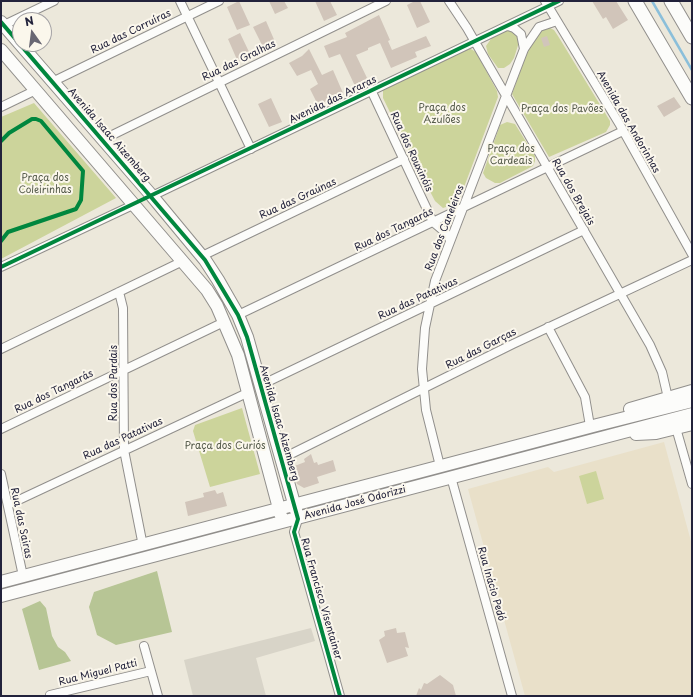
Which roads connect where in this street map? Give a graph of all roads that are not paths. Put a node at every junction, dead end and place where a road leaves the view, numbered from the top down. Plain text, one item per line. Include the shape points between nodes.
1 (54, 1) edge
2 (180, 1) edge
3 (219, 1) edge
4 (386, 1) edge
5 (449, 1) edge
6 (540, 1) edge
7 (559, 1) edge
8 (635, 1) edge
9 (671, 1) edge
10 (546, 4) edge
11 (187, 16) junction
12 (522, 20) junction
13 (557, 20) junction
14 (2, 24) edge
15 (508, 26) junction
16 (692, 37) edge
17 (475, 41) junction
18 (524, 49) junction
19 (1, 50) edge
20 (52, 82) junction
21 (220, 82) junction
22 (36, 90) junction
23 (371, 90) junction
24 (506, 96) junction
25 (692, 98) edge
26 (1, 107) edge
27 (623, 131) junction
28 (102, 140) junction
29 (251, 149) junction
30 (404, 159) junction
31 (547, 167) junction
32 (152, 196) junction
33 (133, 204) junction
34 (464, 207) junction
35 (433, 222) junction
36 (584, 230) junction
37 (450, 240) junction
38 (692, 254) edge
39 (202, 256) junction
40 (692, 260) edge
41 (183, 261) junction
42 (1, 267) edge
43 (119, 292) junction
44 (620, 294) junction
45 (429, 305) junction
46 (238, 315) junction
47 (224, 322) junction
48 (548, 327) junction
49 (1, 350) edge
50 (124, 369) junction
51 (261, 385) junction
52 (423, 390) junction
53 (692, 391) edge
54 (247, 393) junction
55 (668, 398) junction
56 (687, 402) edge
57 (690, 418) edge
58 (594, 425) junction
59 (676, 428) junction
60 (1, 429) edge
61 (616, 434) junction
62 (124, 450) junction
63 (281, 459) junction
64 (440, 466) junction
65 (1, 474) edge
66 (451, 477) junction
67 (692, 484) edge
68 (8, 505) junction
69 (295, 506) junction
70 (279, 510) junction
71 (298, 519) junction
72 (283, 523) junction
73 (294, 532) junction
74 (143, 546) junction
75 (23, 576) junction
76 (1, 582) edge
77 (1, 596) edge
78 (144, 646) dead end
79 (151, 671) junction
80 (50, 695) edge
81 (158, 696) edge
82 (340, 696) edge
83 (512, 696) edge

1 - 14 street
2 - 11 street
3 - 11 street, Rua das Corruíras
4 - 21 street, Rua das Gralhas
5 - 17 street, Rua dos Brejais
6 - 12 street, Avenida das Araras
7 - 10 street, Avenida das Araras
8 - 25 main road
9 - 16 main road
10 - 12 street, Avenida das Araras
10 - 13 street, Avenida das Andorinhas
11 - 20 street, Rua das Corruíras
11 - 21 street
12 - 15 street, Avenida das Araras
13 - 18 street, Rua dos Caneleiros via 539,27
13 - 27 street, Avenida das Andorinhas
14 - 20 main road, Avenida Isaac Aizemberg
15 - 17 street, Avenida das Araras
15 - 18 street via 521,34
17 - 23 street, Avenida das Araras
17 - 24 street, Rua dos Brejais
18 - 24 street, Rua dos Caneleiros
19 - 22 main road
20 - 28 main road, Avenida Isaac Aizemberg
21 - 28 street, Rua das Gralhas
21 - 29 street
22 - 26 street
22 - 33 main road
23 - 29 street, Avenida das Araras
23 - 30 street, Rua dos Rouxinóis
24 - 31 street, Rua dos Brejais
24 - 34 street, Rua dos Caneleiros
27 - 31 street, Rua dos Tangarás
27 - 38 street, Avenida das Andorinhas
28 - 32 main road, Avenida Isaac Aizemberg
29 - 32 street, Avenida das Araras
30 - 35 street, Rua dos Rouxinóis
30 - 39 street, Rua das Graúnas
31 - 34 street, Rua dos Tangarás
31 - 36 street, Rua dos Brejais
32 - 33 main road
32 - 39 main road, Avenida Isaac Aizemberg
33 - 41 main road
33 - 42 street
34 - 35 street, Rua dos Tangarás
34 - 37 street, Rua dos Caneleiros
35 - 37 street, Rua dos Rouxinóis
35 - 46 street, Rua dos Tangarás
36 - 44 street, Rua dos Brejais
36 - 45 street, Rua das Patativas
37 - 45 street, Rua dos Caneleiros
39 - 46 main road, Avenida Isaac Aizemberg
40 - 44 street, Rua das Garças
41 - 43 street
41 - 47 main road via 207,290
43 - 49 street
43 - 50 street, Rua dos Pardais via 123,308
44 - 48 street, Rua das Garças
44 - 55 street, Rua dos Brejais via 650,345 662,372
45 - 51 street, Rua das Patativas
45 - 52 street, Rua dos Caneleiros via 423,352
46 - 51 main road, Avenida Isaac Aizemberg
47 - 50 street, Rua dos Tangarás
47 - 54 main road via 238,355
48 - 52 street, Rua das Garças
48 - 58 street via 582,392
50 - 60 street, Rua dos Tangarás
50 - 62 street, Rua dos Pardais
51 - 63 main road, Avenida Isaac Aizemberg
52 - 63 street, Rua das Garças
52 - 64 street, Rua dos Caneleiros
53 - 55 main road, Avenida José Odorizzi
54 - 62 street, Rua das Patativas
54 - 70 main road
55 - 58 main road, Avenida José Odorizzi via 622,411
56 - 58 main road, Avenida José Odorizzi
57 - 59 main road, Avenida José Odorizzi
57 - 61 main road, Avenida José Odorizzi
58 - 64 main road, Avenida José Odorizzi
59 - 61 main road, Avenida José Odorizzi via 644,434
59 - 67 street
61 - 66 main road, Avenida José Odorizzi
62 - 68 street, Rua das Patativas
62 - 74 street, Rua dos Pardais
63 - 69 main road, Avenida Isaac Aizemberg
64 - 69 main road, Avenida José Odorizzi
65 - 68 street, Rua das Sairas
66 - 71 main road, Avenida José Odorizzi
66 - 83 street, Rua Inácio Pedó
68 - 75 street, Rua das Sairas
69 - 70 main road, Avenida José Odorizzi
69 - 71 main road
70 - 72 main road
70 - 74 main road, Avenida José Odorizzi
71 - 72 main road, Avenida José Odorizzi
71 - 73 street, Rua Francisco Visentainer
72 - 73 street, Rua Francisco Visentainer
72 - 77 main road, Avenida José Odorizzi
73 - 82 street, Rua Francisco Visentainer
74 - 75 main road, Avenida José Odorizzi
75 - 76 main road, Avenida José Odorizzi
78 - 79 street
79 - 80 street, Rua Miguel Patti
79 - 81 street

